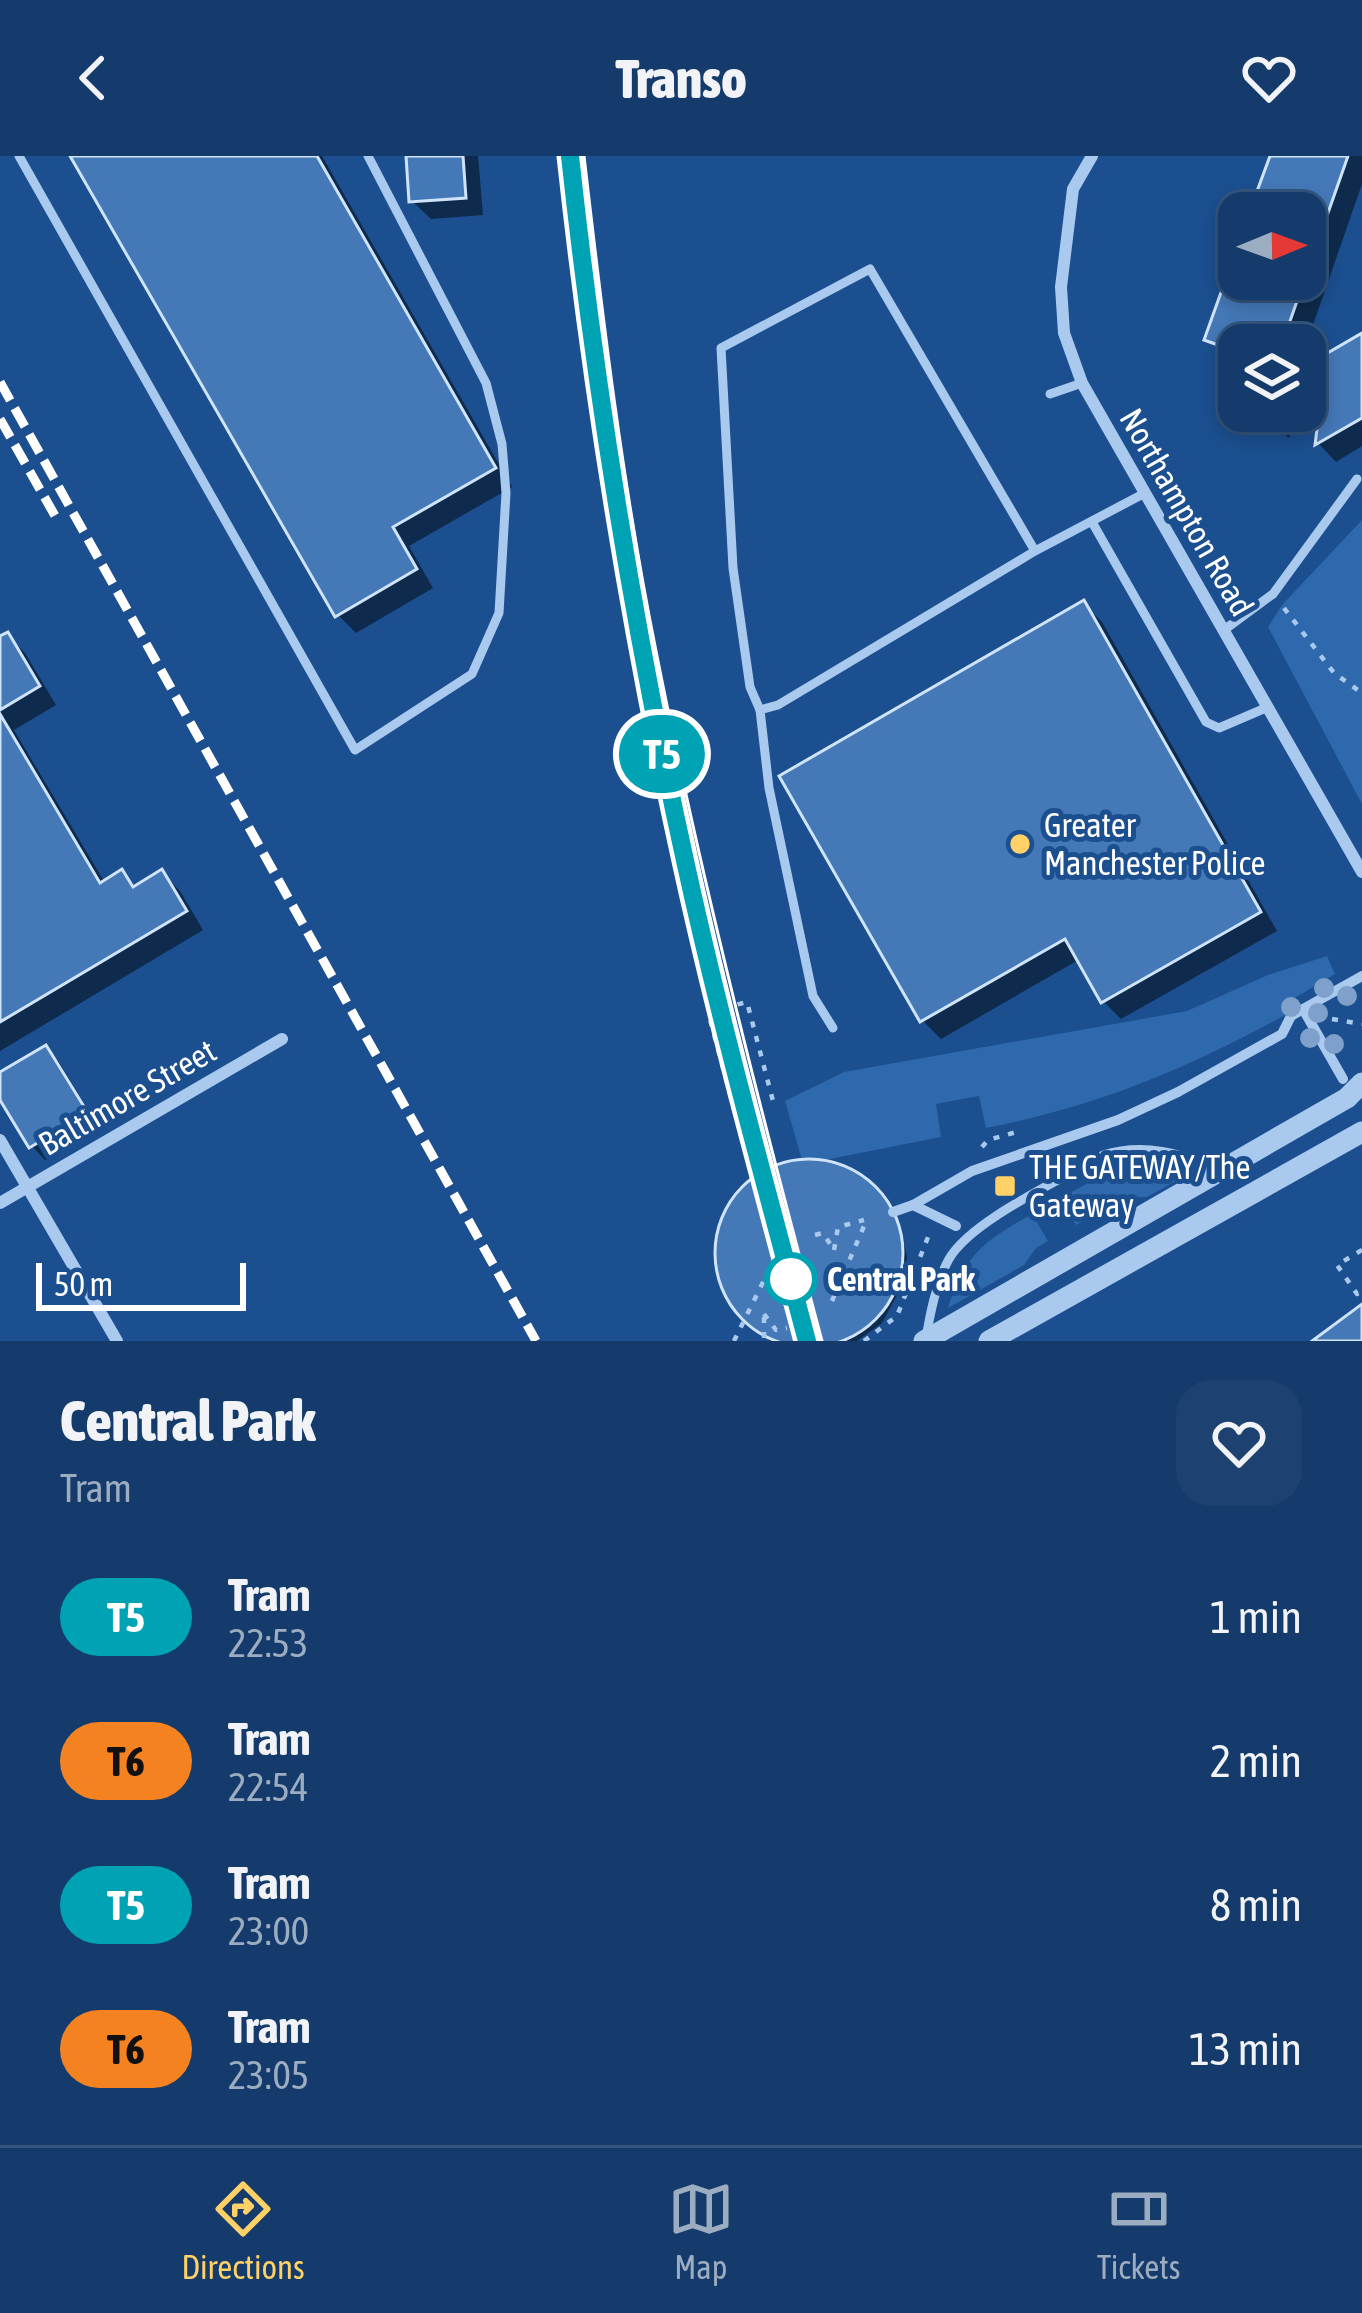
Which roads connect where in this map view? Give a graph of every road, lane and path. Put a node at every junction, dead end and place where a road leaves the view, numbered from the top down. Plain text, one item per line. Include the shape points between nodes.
1 (19, 156) edge
2 (368, 156) edge
3 (1092, 156) edge
4 (1082, 383) junction
5 (1050, 394) dead end
6 (1357, 479) dead end
7 (1145, 493) junction
8 (1092, 522) junction
9 (1035, 551) junction
10 (1273, 594) junction
11 (1224, 630) junction
12 (1362, 693) edge
13 (1268, 707) junction
14 (760, 710) junction
15 (1362, 872) edge
16 (1362, 976) edge
17 (1303, 1010) junction
18 (1362, 1024) edge
19 (1312, 1025) junction
20 (832, 1028) dead end
21 (282, 1039) dead end
22 (1352, 1081) edge
23 (773, 1101) dead end
24 (735, 1113) dead end
25 (1362, 1132) edge
26 (0, 1140) edge
27 (1224, 1170) junction
28 (28, 1186) junction
29 (0, 1203) edge
30 (913, 1205) junction
31 (893, 1212) dead end
32 (956, 1226) dead end
33 (814, 1235) dead end
34 (1362, 1250) edge
35 (770, 1268) dead end
36 (1362, 1291) edge
37 (832, 1300) dead end
38 (787, 1328) dead end
39 (117, 1341) edge
40 (734, 1341) edge
41 (764, 1341) edge
42 (925, 1341) edge
43 (989, 1341) edge

1 - 2 lane via 355,750 472,674 500,613 506,493 485,383
3 - 4 street, Northampton Road via 1073,190 1061,287 1064,333
4 - 5 lane
4 - 7 street, Northampton Road
6 - 10 lane
7 - 8 lane
7 - 11 street, Northampton Road
8 - 9 lane
8 - 13 lane via 1206,722 1219,728
9 - 14 lane
9 - 14 lane via 870,269 721,348 734,568 749,687
10 - 11 lane
10 - 12 path via 1334,674
11 - 13 street, Northampton Road
13 - 15 street, Northampton Road
14 - 20 lane via 813,996
16 - 17 street
17 - 19 street
17 - 30 street via 1282,1034 1178,1091 973,1171
18 - 19 path via 1323,1018
19 - 22 street
21 - 28 street, Baltimore Street
22 - 27 street via 1348,1097
23 - 24 path via 747,1002 720,1007 708,1012
25 - 43 street
26 - 28 street
27 - 42 street
27 - 42 lane via 1150,1148 1103,1155 957,1247
28 - 29 street, Baltimore Street
28 - 39 street
30 - 31 street
30 - 32 street
33 - 37 path via 823,1233 834,1250 838,1227 868,1220
34 - 36 path via 1337,1265
35 - 40 path
38 - 41 path via 776,1330 764,1314

